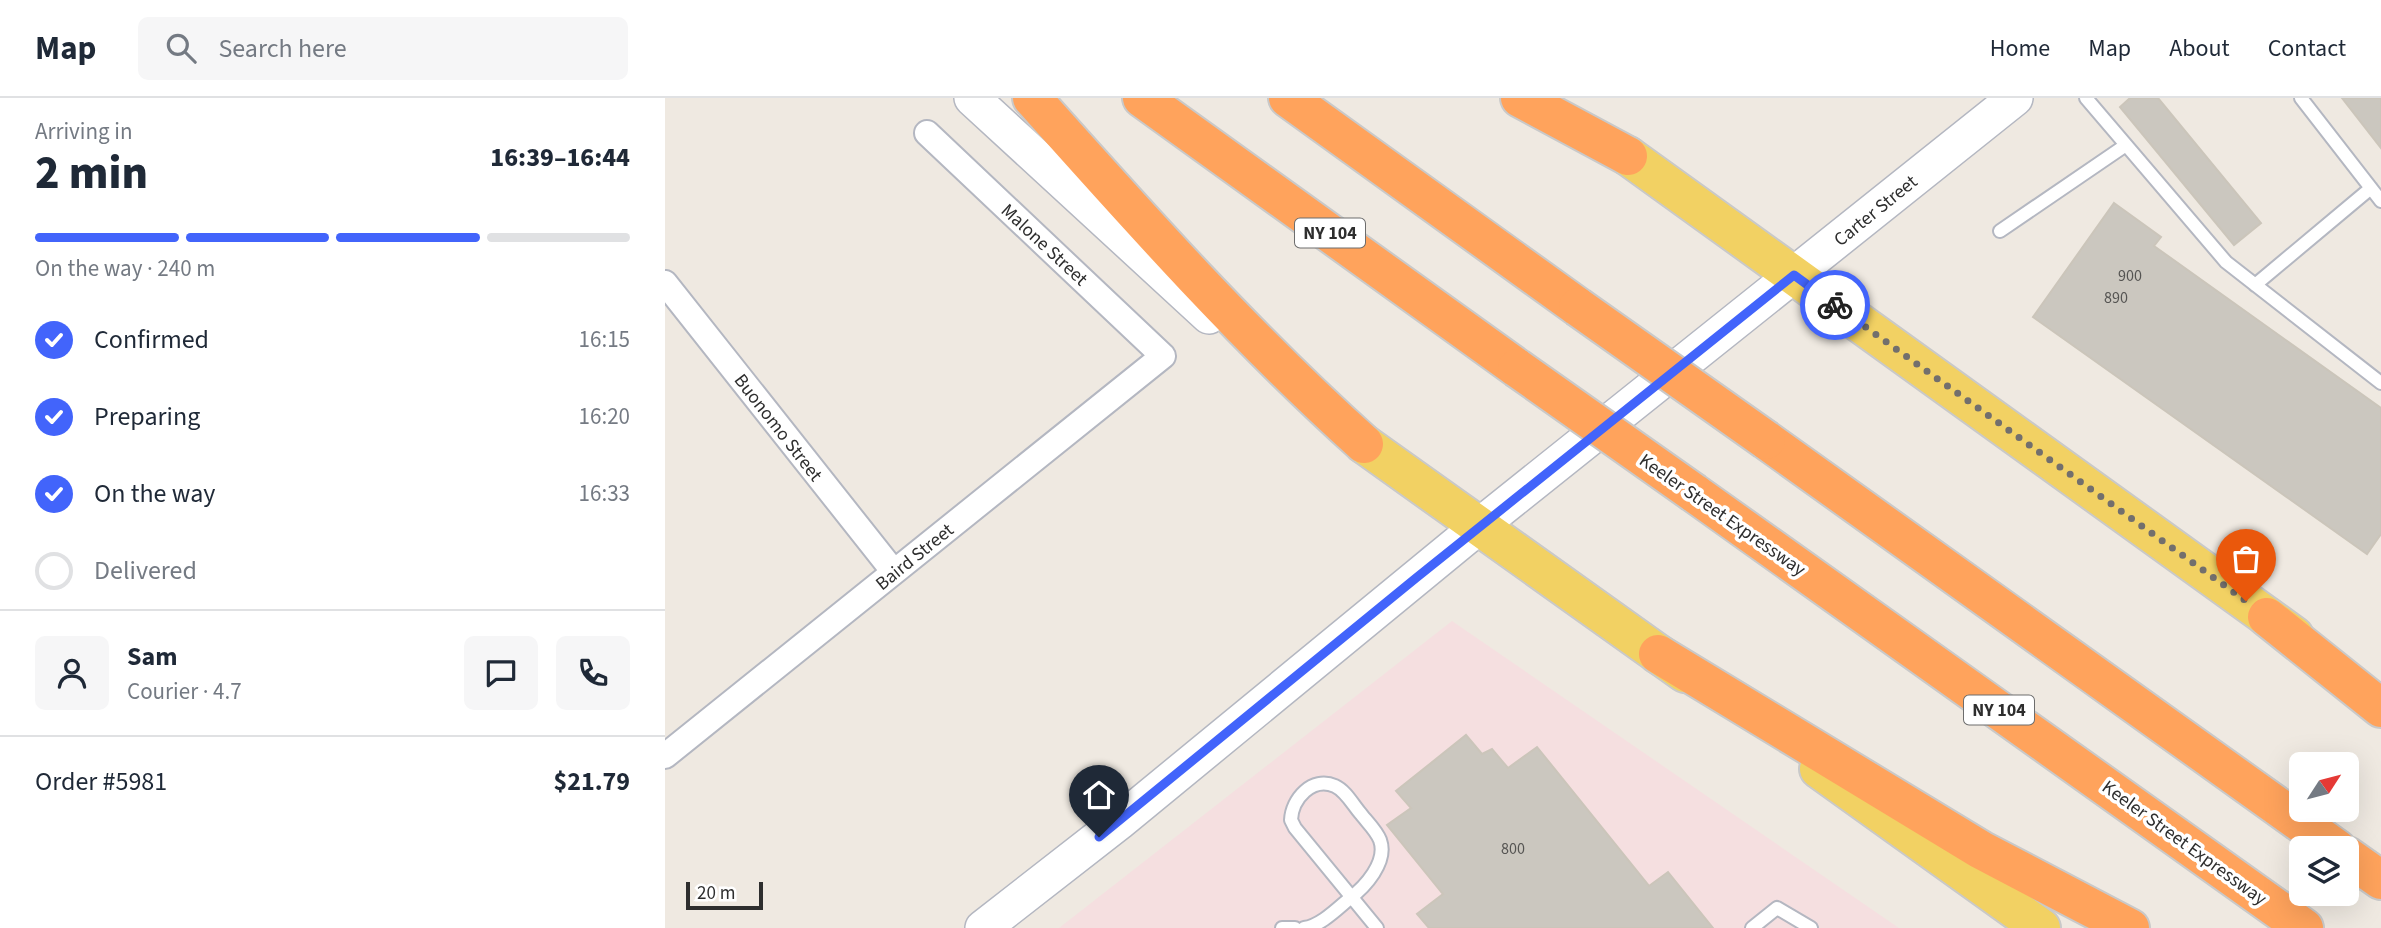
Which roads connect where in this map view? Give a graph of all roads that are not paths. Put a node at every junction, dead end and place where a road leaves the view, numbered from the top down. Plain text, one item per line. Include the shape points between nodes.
1 (972, 98) edge
2 (1032, 98) edge
3 (1142, 98) edge
4 (1288, 98) edge
5 (1520, 98) edge
6 (1546, 98) edge
7 (2015, 98) edge
8 (2086, 98) edge
9 (2301, 98) edge
10 (927, 133) dead end
11 (2126, 145) junction
12 (1628, 156) junction
13 (2371, 188) junction
14 (2381, 201) edge
15 (2000, 231) dead end
16 (1794, 275) junction
17 (665, 283) edge
18 (2255, 285) junction
19 (1163, 356) joint
20 (2381, 383) edge
21 (1364, 444) junction
22 (1478, 527) junction
23 (894, 572) junction
24 (2267, 617) junction
25 (1658, 654) junction
26 (2381, 699) edge
27 (2381, 708) edge
28 (665, 756) edge
29 (2319, 836) edge
30 (2359, 864) edge
31 (2381, 880) edge
32 (1352, 897) junction
33 (983, 928) edge
34 (1282, 928) edge
35 (1295, 928) edge
36 (1304, 928) edge
37 (1377, 928) edge
38 (1752, 928) edge
39 (1811, 928) edge
40 (2041, 928) edge
41 (2130, 928) edge
42 (2304, 928) edge

1 - 21 main road via 1245,347
2 - 21 highway via 1239,325
3 - 42 highway, Keeler Street Expressway / NY 104, bridge
4 - 29 highway, bridge
5 - 12 highway
6 - 12 main road
7 - 16 main road, Carter Street
8 - 11 lane
9 - 13 lane
10 - 19 street, Malone Street
11 - 15 lane
11 - 18 lane via 2226,262
12 - 16 main road
13 - 14 lane
13 - 18 lane
16 - 22 main road, Carter Street
16 - 24 main road
17 - 23 street, Buonomo Street
18 - 20 lane
19 - 23 street, Baird Street
21 - 22 main road
22 - 25 main road
22 - 33 main road, Carter Street
23 - 28 street, Baird Street
24 - 26 main road
24 - 27 highway
25 - 40 main road
25 - 41 highway via 1981,850
30 - 31 highway
32 - 32 lane via 1380,861 1380,840 1343,791 1334,785 1313,786 1295,802 1291,820
32 - 36 lane
32 - 37 lane
34 - 35 lane
38 - 39 lane via 1777,908

